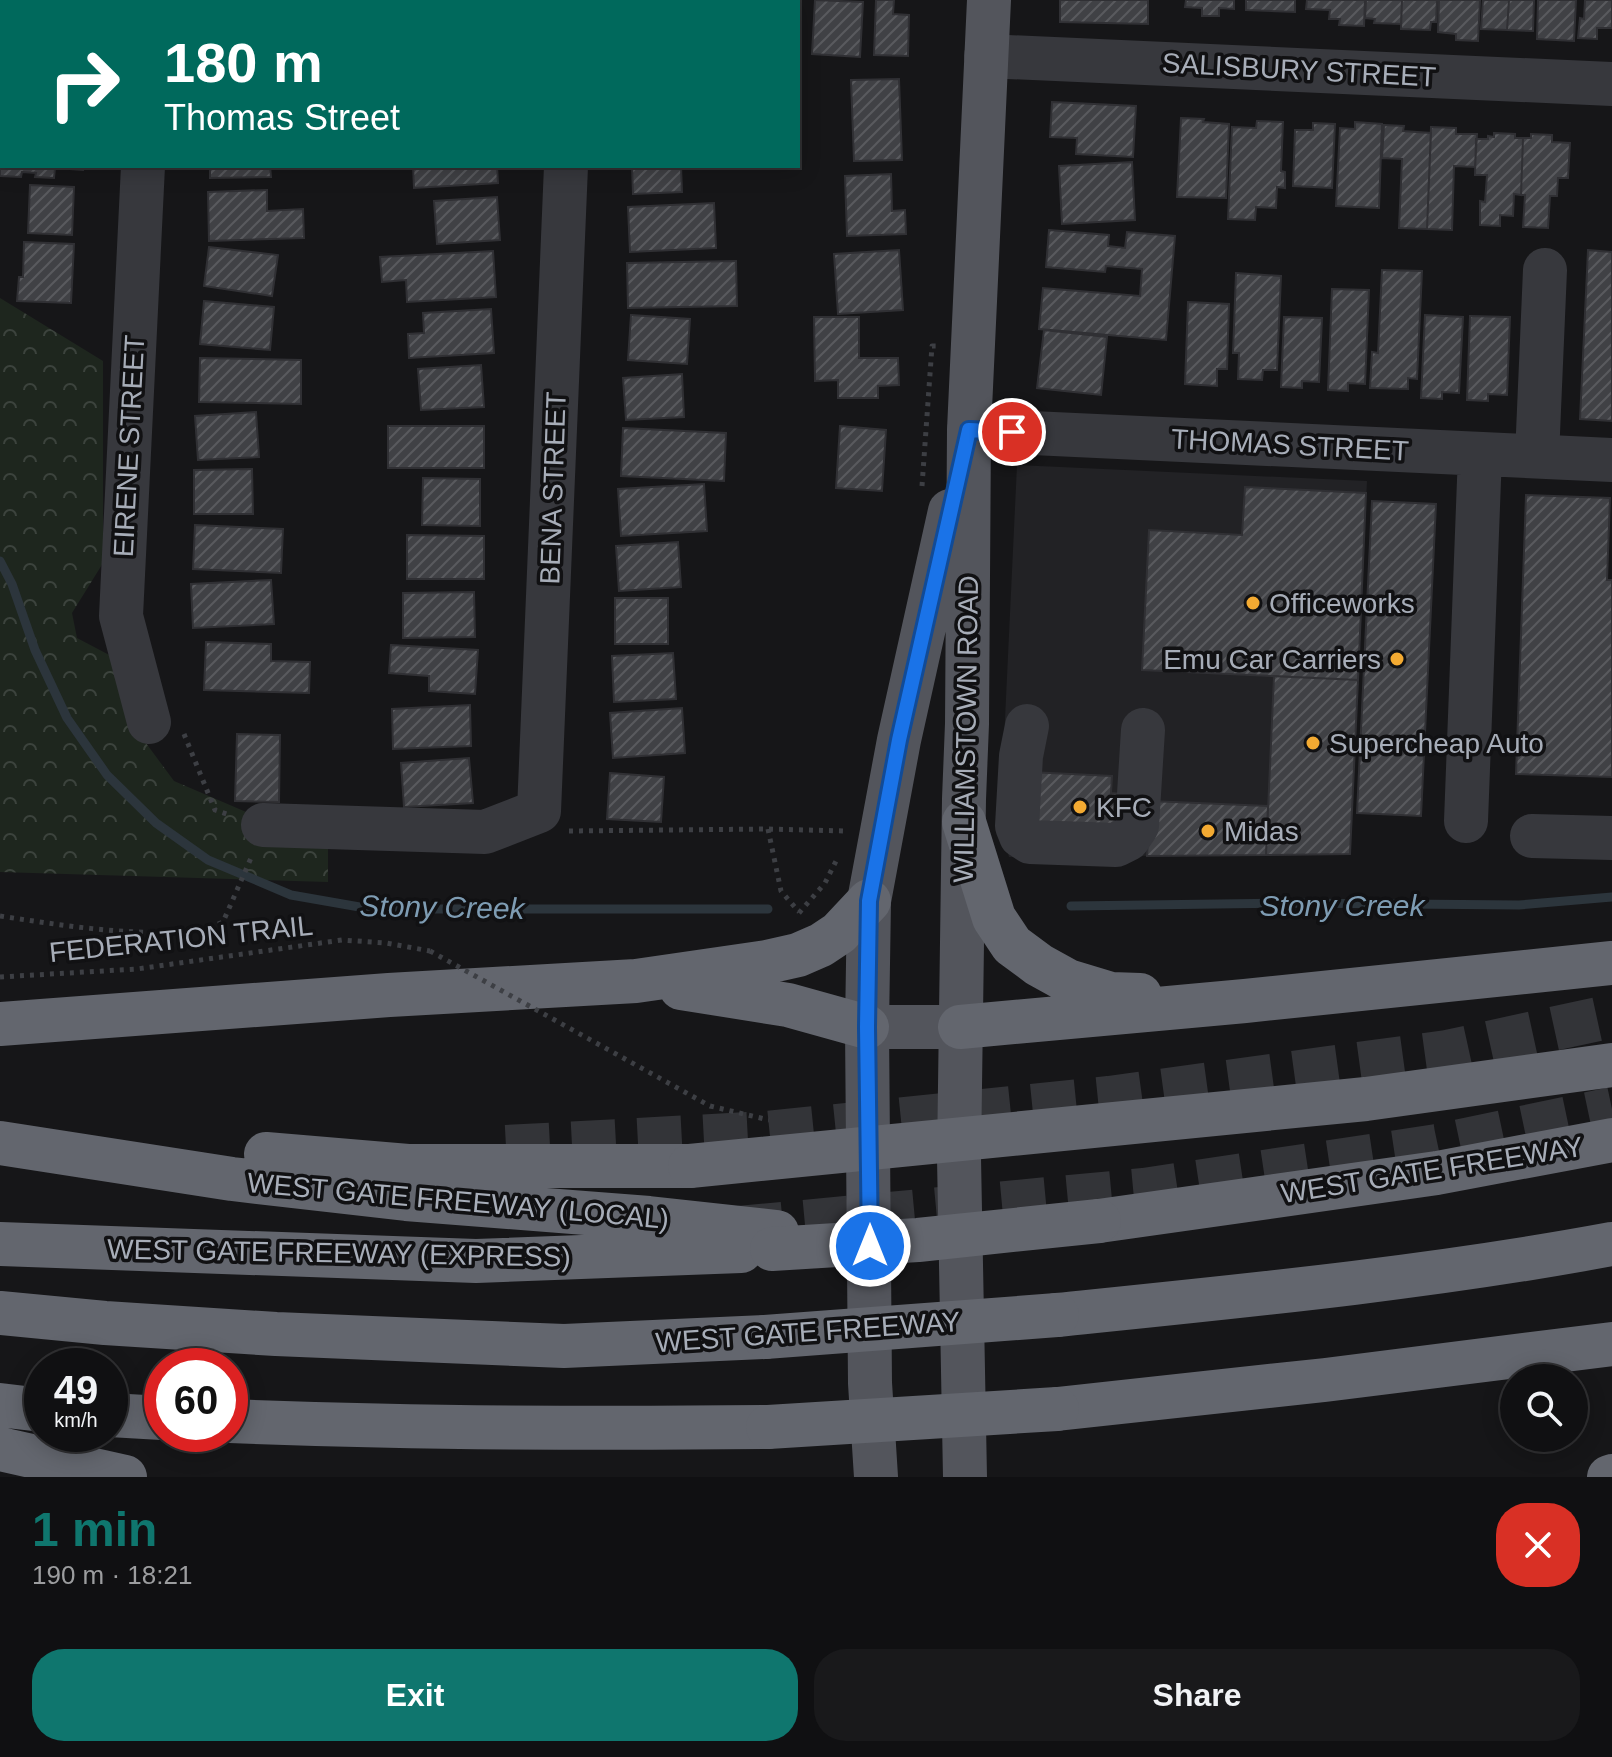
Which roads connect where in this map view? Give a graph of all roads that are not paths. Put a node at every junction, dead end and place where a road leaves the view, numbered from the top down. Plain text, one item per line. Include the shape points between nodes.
1 (989, 0) edge
2 (986, 56) junction
3 (1612, 84) edge
4 (143, 168) edge
5 (566, 168) edge
6 (1545, 270) dead end
7 (969, 430) junction
8 (1480, 454) junction
9 (1537, 456) junction
10 (1612, 460) edge
11 (149, 722) road end
12 (1027, 726) dead end
13 (1143, 730) dead end
14 (1466, 821) dead end
15 (964, 822) junction
16 (262, 828) road end
17 (1532, 836) dead end
18 (1612, 838) edge
19 (869, 901) junction
20 (1612, 963) edge
21 (636, 981) junction
22 (1245, 1001) junction
23 (0, 1024) edge
24 (867, 1027) junction
25 (960, 1027) junction
26 (1612, 1065) edge
27 (0, 1133) edge
28 (1612, 1140) edge
29 (0, 1143) edge
30 (918, 1240) joint
31 (774, 1241) junction
32 (0, 1244) edge
33 (1612, 1244) edge
34 (0, 1313) edge
35 (1612, 1344) edge
36 (0, 1405) edge
37 (24, 1408) edge
38 (248, 1422) edge
39 (0, 1449) edge
40 (125, 1477) edge
41 (876, 1477) edge
42 (965, 1477) edge

1 - 2 main road, WILLIAMSTOWN ROAD
2 - 3 street, SALISBURY STREET
2 - 7 main road, WILLIAMSTOWN ROAD
4 - 11 street, EIRENE STREET via 121,616
5 - 16 street, BENA STREET via 539,811 485,832
6 - 9 street
7 - 8 street, THOMAS STREET
7 - 15 main road, WILLIAMSTOWN ROAD
7 - 19 main road, WILLIAMSTOWN ROAD via 899,740
8 - 9 street, THOMAS STREET
8 - 14 street
9 - 10 street, THOMAS STREET
12 - 13 street via 1017,826 1021,836 1030,842 1116,845 1137,826
15 - 22 highway via 994,918 1012,945 1039,965 1068,981 1111,994
15 - 25 main road, WILLIAMSTOWN ROAD
17 - 18 street
19 - 21 highway via 839,933 798,955
19 - 24 main road, WILLIAMSTOWN ROAD
20 - 22 highway
21 - 23 highway
21 - 24 highway via 788,1005
22 - 25 highway
24 - 25 main road
24 - 41 main road, WILLIAMSTOWN ROAD via 870,1383
25 - 42 main road, WILLIAMSTOWN ROAD
26 - 27 highway, bridge via 1366,1099 690,1166 408,1166
28 - 30 highway, WEST GATE FREEWAY, bridge via 1437,1173 1099,1221
29 - 31 highway, WEST GATE FREEWAY (LOCAL) via 374,1196 649,1218
30 - 31 highway, WEST GATE FREEWAY (LOCAL), bridge
31 - 32 highway, WEST GATE FREEWAY (EXPRESS) via 476,1261
33 - 34 highway, WEST GATE FREEWAY, bridge via 1300,1290 1057,1315 564,1346 276,1334
35 - 38 highway, bridge via 1057,1409 768,1427 568,1429
36 - 37 highway
39 - 40 highway

